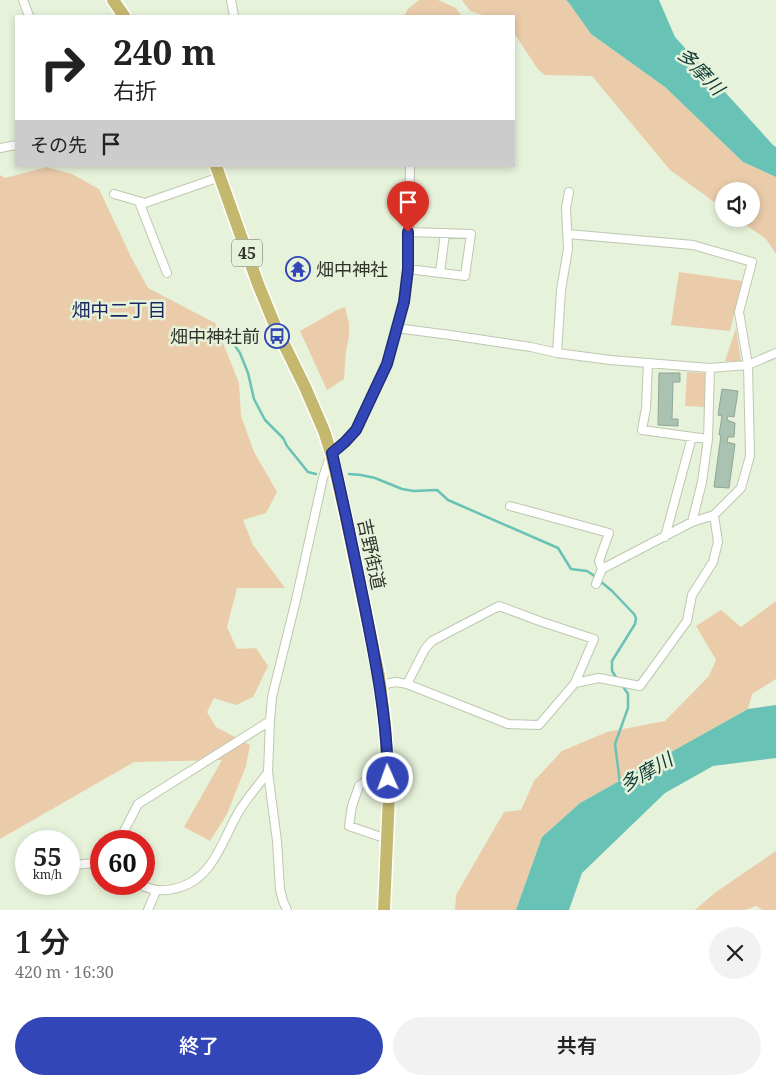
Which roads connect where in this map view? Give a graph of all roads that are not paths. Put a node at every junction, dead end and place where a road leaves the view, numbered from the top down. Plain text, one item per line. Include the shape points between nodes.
1 (23, 0) edge
2 (113, 0) edge
3 (231, 0) edge
4 (29, 15) edge
5 (123, 15) edge
6 (234, 15) edge
7 (15, 145) edge
8 (0, 148) edge
9 (410, 167) edge
10 (218, 172) edge
11 (570, 192) dead end
12 (114, 194) dead end
13 (139, 202) junction
14 (408, 232) junction
15 (445, 233) junction
16 (568, 234) junction
17 (408, 269) junction
18 (167, 273) dead end
19 (440, 273) junction
20 (396, 328) junction
21 (557, 353) junction
22 (776, 353) edge
23 (648, 364) junction
24 (748, 365) junction
25 (710, 368) junction
26 (692, 437) junction
27 (708, 439) junction
28 (332, 453) junction
29 (510, 506) dead end
30 (714, 515) junction
31 (692, 522) junction
32 (665, 537) junction
33 (602, 569) junction
34 (596, 584) dead end
35 (575, 683) junction
36 (407, 684) junction
37 (380, 685) junction
38 (270, 722) junction
39 (388, 762) junction
40 (268, 772) junction
41 (125, 830) edge
42 (387, 840) junction
43 (156, 891) joint
44 (148, 910) edge
45 (287, 910) edge
46 (384, 910) edge

1 - 4 street
2 - 5 main road
3 - 6 street
7 - 8 street
9 - 14 street
10 - 13 street via 145,203
10 - 28 main road, 吉野街道 / 45 via 258,284
11 - 16 street via 566,208
12 - 13 street
13 - 18 street
14 - 15 street
14 - 17 street
15 - 19 street
15 - 19 street via 471,234 465,276
16 - 21 street
16 - 24 street via 693,245 752,262 739,312
17 - 19 street
17 - 20 street via 404,302
20 - 21 street
20 - 28 street via 387,364 356,430
21 - 23 street
22 - 24 street
23 - 25 street
23 - 26 street via 642,430
24 - 25 street
24 - 30 street via 750,456 741,488
25 - 27 street
26 - 27 street
26 - 32 street
27 - 31 street
28 - 37 main road, 吉野街道 / 45
28 - 38 street via 312,522 272,697
29 - 33 street via 609,533 599,561
30 - 31 street
30 - 35 street via 718,542 713,562 692,595 687,621 640,686 599,678
31 - 32 street
32 - 33 street
33 - 34 street
35 - 36 street via 539,725 508,724
35 - 36 street via 594,639 499,606 432,641 424,649
36 - 37 street
37 - 39 main road, 吉野街道 / 45
38 - 40 street
38 - 41 street via 138,804
39 - 42 main road, 吉野街道 / 45
39 - 42 street via 377,764 371,777 359,786 349,826
40 - 43 street via 239,812 218,855 200,877 183,888
40 - 45 street via 280,890
42 - 46 main road, 吉野街道 / 45
43 - 44 street

